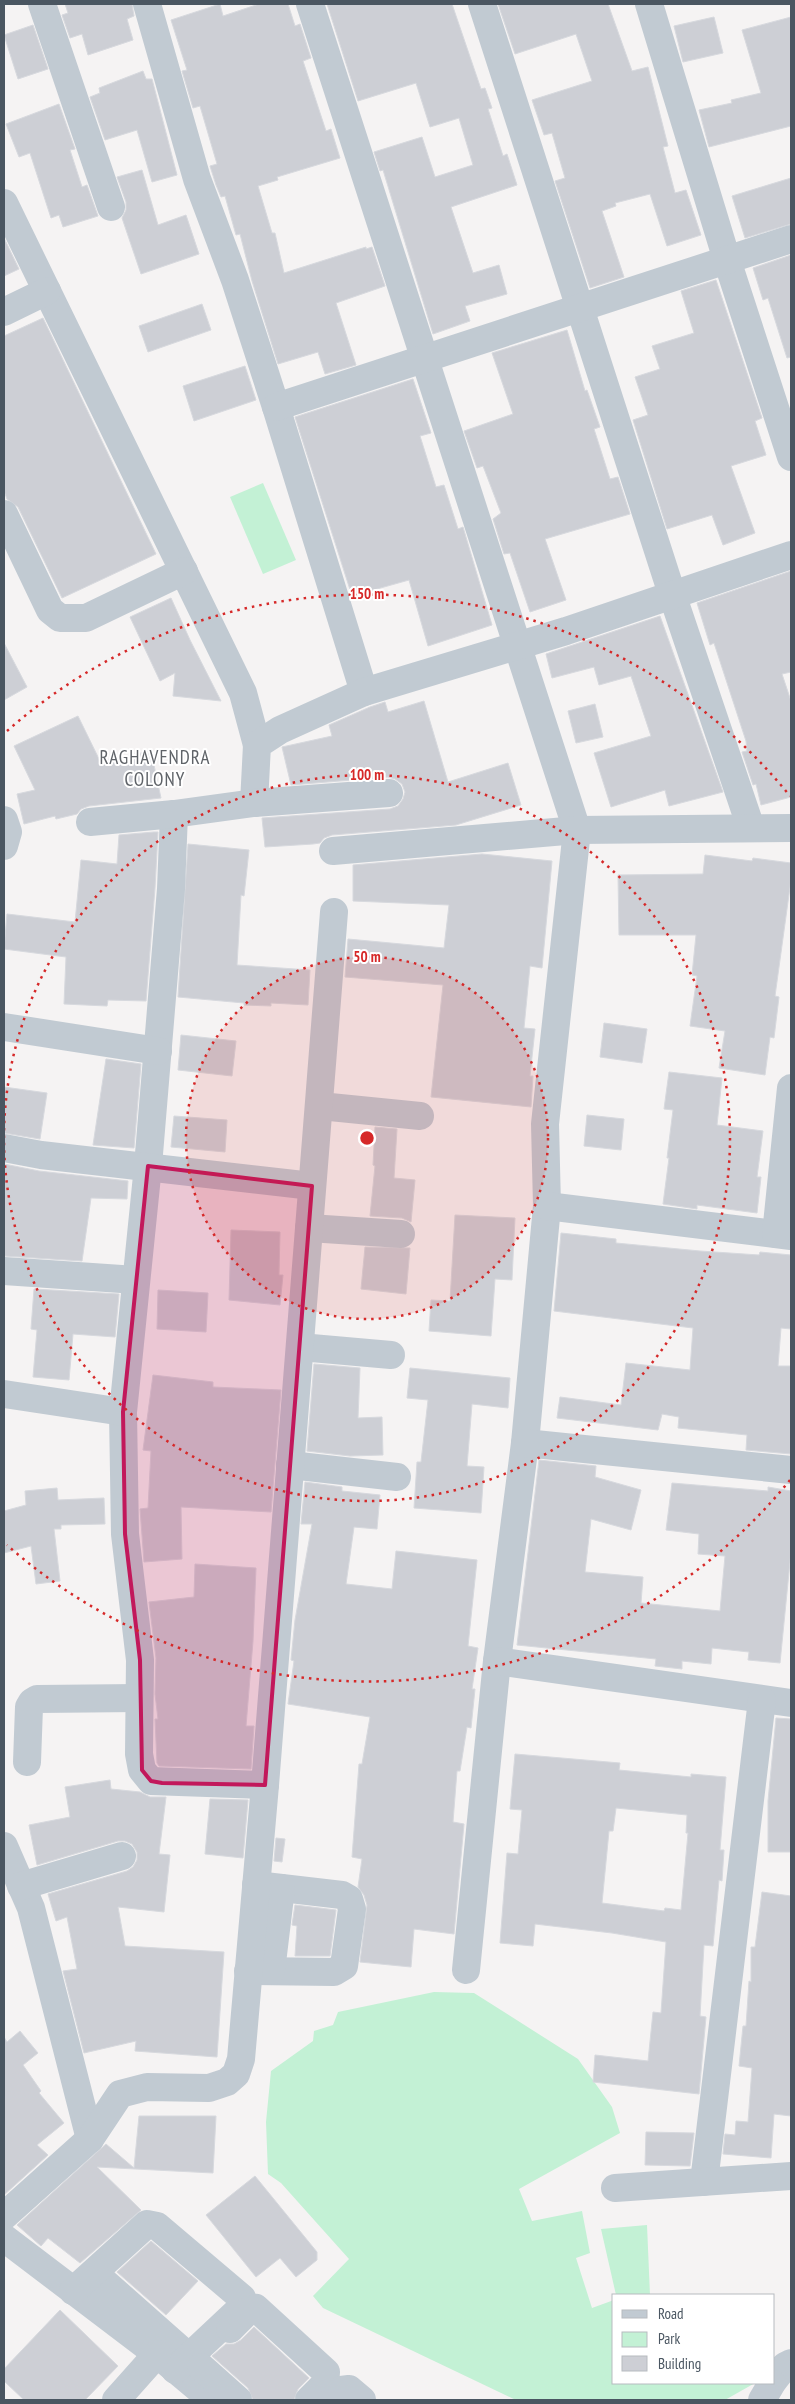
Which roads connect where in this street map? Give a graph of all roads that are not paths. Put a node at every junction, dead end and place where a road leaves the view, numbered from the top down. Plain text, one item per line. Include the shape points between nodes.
1 (42, 4) edge
2 (147, 4) edge
3 (310, 4) edge
4 (482, 4) edge
5 (649, 4) edge
6 (4, 203) edge
7 (111, 207) dead end
8 (791, 239) edge
9 (728, 260) junction
10 (47, 291) junction
11 (581, 308) junction
12 (4, 312) edge
13 (426, 358) junction
14 (276, 407) junction
15 (791, 457) edge
16 (4, 514) edge
17 (791, 555) edge
18 (184, 571) junction
19 (672, 594) junction
20 (517, 644) junction
21 (364, 692) junction
22 (257, 745) junction
23 (389, 793) dead end
24 (254, 803) junction
25 (174, 814) junction
26 (4, 820) edge
27 (90, 822) dead end
28 (751, 828) junction
29 (791, 828) edge
30 (577, 830) junction
31 (4, 846) edge
32 (333, 851) dead end
33 (334, 912) dead end
34 (4, 1027) edge
35 (158, 1051) junction
36 (791, 1088) edge
37 (320, 1106) junction
38 (420, 1116) dead end
39 (4, 1148) edge
40 (148, 1166) junction
41 (312, 1186) junction
42 (547, 1206) junction
43 (309, 1228) junction
44 (401, 1234) dead end
45 (783, 1235) edge
46 (4, 1271) edge
47 (136, 1280) junction
48 (300, 1347) junction
49 (391, 1355) dead end
50 (4, 1394) edge
51 (123, 1412) junction
52 (524, 1444) junction
53 (290, 1465) junction
54 (791, 1470) edge
55 (396, 1477) dead end
56 (497, 1661) junction
57 (139, 1698) junction
58 (762, 1700) junction
59 (791, 1703) edge
60 (27, 1762) dead end
61 (265, 1785) junction
62 (4, 1846) edge
63 (122, 1856) dead end
64 (21, 1886) junction
65 (268, 1887) junction
66 (466, 1970) dead end
67 (260, 1971) junction
68 (90, 2140) junction
69 (791, 2176) edge
70 (704, 2182) junction
71 (615, 2188) dead end
72 (4, 2216) edge
73 (4, 2238) edge
74 (94, 2273) junction
75 (73, 2291) junction
76 (791, 2363) edge
77 (181, 2365) junction
78 (775, 2378) edge
79 (771, 2384) edge
80 (116, 2400) edge
81 (212, 2400) edge
82 (238, 2400) edge
83 (309, 2400) edge
84 (332, 2400) edge
85 (362, 2400) edge
86 (762, 2400) edge

1 - 7 street
2 - 14 street via 197,179 235,280
3 - 13 street
4 - 11 street
5 - 9 street
6 - 10 street
8 - 9 street
9 - 11 street
9 - 15 street
10 - 12 street
10 - 18 street
11 - 13 street
11 - 19 street
13 - 14 street
13 - 20 street
14 - 21 street
16 - 18 street via 50,610 60,618 86,618
17 - 19 street
18 - 22 street via 243,693
19 - 20 street via 566,631
19 - 28 street
20 - 21 street
20 - 30 street
21 - 22 street via 280,730
22 - 24 street
23 - 24 street
24 - 25 street
25 - 27 street
25 - 35 street
26 - 31 street via 8,832
28 - 29 street
28 - 30 street
30 - 32 street
30 - 42 street via 545,1124
33 - 37 street
34 - 35 street
35 - 40 street
36 - 45 street
37 - 38 street
37 - 41 street
39 - 40 street
40 - 41 street
40 - 47 street
41 - 43 street
42 - 45 street
42 - 52 street
43 - 44 street
43 - 48 street
46 - 47 street
47 - 51 street
48 - 49 street
48 - 53 street
50 - 51 street
51 - 57 street via 126,1534 140,1660
52 - 54 street
52 - 56 street
53 - 55 street
53 - 61 street
56 - 58 street
56 - 66 street
57 - 60 street via 37,1699 30,1707
57 - 61 street via 139,1754 142,1770 151,1781
58 - 59 street
58 - 70 street
61 - 65 street
62 - 64 street
63 - 64 street
64 - 68 street via 31,1908
65 - 67 street
65 - 67 street via 342,1895 349,1899 352,1909 344,1966 334,1972
67 - 68 street via 236,2074 227,2082 209,2088 147,2088 120,2094
68 - 72 street
69 - 70 street
70 - 71 street
73 - 75 street
74 - 75 street
74 - 77 street
74 - 77 street via 147,2224 157,2226 242,2298 240,2309
75 - 77 street
76 - 78 street
77 - 80 street
77 - 81 street
77 - 82 street
77 - 83 street via 256,2308 326,2372 325,2384
79 - 86 street
84 - 85 street via 340,2390 349,2389

